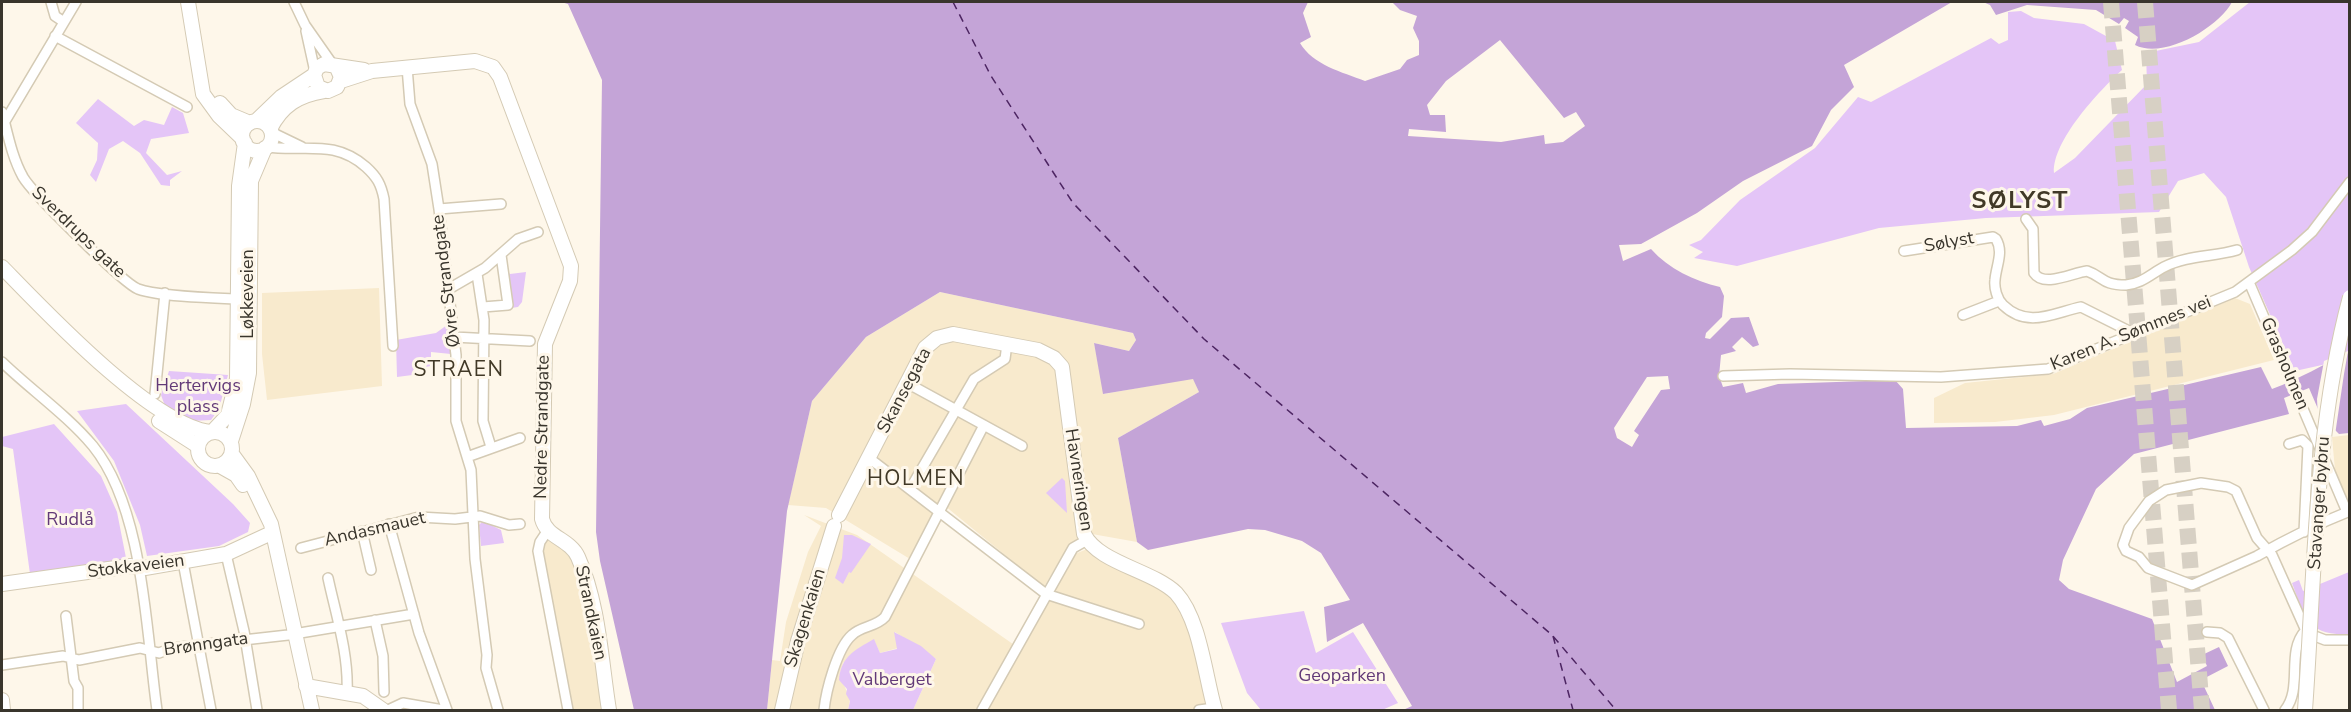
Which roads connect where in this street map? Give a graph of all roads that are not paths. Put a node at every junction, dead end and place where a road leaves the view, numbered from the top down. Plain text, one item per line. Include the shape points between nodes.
1 (51, 2) edge
2 (76, 2) edge
3 (188, 2) edge
4 (294, 2) edge
5 (64, 22) junction
6 (305, 26) junction
7 (55, 36) junction
8 (199, 62) junction
9 (408, 67) junction
10 (337, 71) junction
11 (310, 81) junction
12 (187, 106) dead end
13 (2, 120) edge
14 (255, 121) junction
15 (272, 128) junction
16 (244, 141) junction
17 (304, 147) junction
18 (266, 148) junction
19 (2349, 182) edge
20 (501, 204) dead end
21 (439, 209) junction
22 (2026, 219) dead end
23 (538, 232) dead end
24 (2237, 250) dead end
25 (1904, 251) dead end
26 (501, 255) junction
27 (2, 267) edge
28 (477, 274) junction
29 (2249, 282) junction
30 (447, 290) junction
31 (165, 292) junction
32 (2349, 297) edge
33 (239, 299) junction
34 (1999, 301) junction
35 (483, 307) junction
36 (1963, 315) dead end
37 (2135, 334) junction
38 (454, 337) junction
39 (484, 337) junction
40 (530, 341) dead end
41 (1007, 344) junction
42 (393, 346) dead end
43 (1048, 354) joint
44 (2, 362) edge
45 (111, 373) junction
46 (1723, 376) dead end
47 (907, 383) junction
48 (155, 394) dead end
49 (956, 410) junction
50 (984, 425) junction
51 (211, 432) junction
52 (520, 438) dead end
53 (2289, 444) dead end
54 (198, 446) junction
55 (1022, 446) dead end
56 (232, 447) junction
57 (491, 447) junction
58 (467, 457) junction
59 (869, 458) junction
60 (220, 466) junction
61 (910, 489) junction
62 (940, 511) junction
63 (2348, 512) edge
64 (472, 517) junction
65 (836, 521) joint
66 (389, 524) junction
67 (520, 524) dead end
68 (548, 530) junction
69 (362, 531) junction
70 (2304, 531) junction
71 (267, 535) junction
72 (1087, 540) junction
73 (301, 548) dead end
74 (2267, 550) junction
75 (226, 554) junction
76 (278, 556) junction
77 (183, 562) junction
78 (138, 567) junction
79 (371, 570) dead end
80 (328, 578) dead end
81 (2, 584) edge
82 (1046, 594) junction
83 (414, 614) junction
84 (66, 616) dead end
85 (375, 620) junction
86 (1139, 624) dead end
87 (339, 626) junction
88 (2305, 630) junction
89 (2207, 632) dead end
90 (294, 634) junction
91 (245, 640) junction
92 (2349, 640) edge
93 (198, 645) junction
94 (150, 651) junction
95 (71, 659) junction
96 (2, 665) edge
97 (306, 686) junction
98 (384, 692) dead end
99 (347, 693) junction
100 (2, 700) edge
101 (1215, 709) edge
102 (3, 711) edge
103 (78, 711) edge
104 (157, 711) edge
105 (211, 711) edge
106 (257, 711) edge
107 (312, 711) edge
108 (383, 711) edge
109 (388, 711) edge
110 (445, 711) edge
111 (498, 711) edge
112 (568, 711) edge
113 (609, 711) edge
114 (782, 711) edge
115 (824, 711) edge
116 (982, 711) edge
117 (1199, 711) edge
118 (2264, 711) edge
119 (2285, 711) edge
120 (2306, 711) edge

1 - 5 street via 55,16
2 - 5 street
3 - 8 main road
4 - 6 street
5 - 7 street
6 - 10 street
6 - 11 street
7 - 12 street
7 - 13 street
8 - 14 main road via 208,87 225,110
8 - 16 main road via 202,94
9 - 10 main road
9 - 21 street, Øvre Strandgate via 413,118 432,164
9 - 68 main road, Nedre Strandgate via 475,61 493,67 500,76 571,266 570,281 545,344 542,515
10 - 11 main road via 324,64
10 - 11 main road via 334,89 324,91
11 - 14 main road via 281,97
11 - 15 main road
13 - 31 street, Sverdrups gate via 24,178 50,209 134,286
14 - 15 main road
14 - 16 main road via 244,130
15 - 17 street
15 - 18 main road
16 - 18 main road via 255,150
16 - 33 main road, Løkkeveien via 239,186
17 - 18 street
17 - 42 street via 347,153 379,181 384,199
18 - 56 main road, Løkkeveien via 251,181 249,373
19 - 29 street, Karen A. Sømmes vei via 2312,232
20 - 21 street
21 - 30 street, Øvre Strandgate
22 - 24 street via 2033,229 2034,273 2044,280 2087,271 2103,282 2128,285 2172,264
23 - 26 street via 518,239
25 - 34 street, Sølyst via 1984,237 1996,239 2000,248 1995,287
26 - 28 street
26 - 35 street via 508,305
27 - 45 main road
28 - 30 street
28 - 35 street
29 - 37 street, Karen A. Sømmes vei via 2235,292
29 - 63 street, Grasholmen
30 - 38 street, Øvre Strandgate
31 - 33 street, Sverdrups gate
31 - 48 street
32 - 120 main road, Stavanger bybru, bridge via 2333,373 2323,452
33 - 51 main road, Løkkeveien via 236,390 228,415
34 - 36 street
34 - 37 street via 2025,318 2040,319 2077,308 2088,309
35 - 39 street
37 - 46 street, Karen A. Sømmes vei via 2080,358 2029,371 1941,377
38 - 39 street
38 - 58 street, Øvre Strandgate via 456,421
39 - 40 street
39 - 57 street via 483,421
41 - 43 main road, Skansegata
41 - 47 main road, Skansegata via 953,334 937,338 926,348
41 - 49 street via 1005,359 974,379
43 - 72 main road, Havneringen via 1062,367 1077,497
44 - 78 street via 80,433 103,462 117,486 131,528
45 - 51 main road via 178,422
45 - 54 main road via 128,394 162,423
47 - 49 street
47 - 59 main road, Skansegata
49 - 50 street
49 - 61 street
50 - 55 street
50 - 62 street
51 - 54 main road
51 - 56 main road via 224,434
52 - 57 street
53 - 70 street via 2302,440 2308,446
54 - 60 main road via 205,463
56 - 60 main road
56 - 76 main road via 269,518
57 - 58 street
58 - 64 street, Øvre Strandgate
59 - 61 street
59 - 65 main road, Skansegata
60 - 71 main road via 242,482
61 - 62 street
62 - 82 street
62 - 115 street via 885,617 854,633 846,642
63 - 70 street
64 - 66 street, Andasmauet via 419,517
64 - 67 street, Andasmauet
64 - 111 street, Øvre Strandgate via 486,668
65 - 114 main road, Skagenkaien via 798,641
66 - 69 street, Andasmauet
66 - 83 street
68 - 112 street, Nedre Strandgate via 538,551
68 - 113 main road, Strandkaien via 571,545 582,567
69 - 73 street, Andasmauet
69 - 79 street
70 - 74 street
71 - 75 main road, Stokkaveien
71 - 76 main road
72 - 82 street via 1073,549
72 - 101 main road, Havneringen via 1169,587 1186,608
74 - 74 street via 2192,585 2148,568 2139,557 2126,551 2123,541 2139,513 2157,495 2201,483 2236,491 2257,538
74 - 88 street
75 - 77 main road, Stokkaveien
75 - 91 street
76 - 90 main road
77 - 78 main road, Stokkaveien
77 - 93 street
78 - 81 main road, Stokkaveien
78 - 94 street
80 - 87 street
82 - 86 street
82 - 116 street
83 - 85 street, Brønngata
83 - 110 street
84 - 95 street
85 - 87 street, Brønngata
85 - 98 street via 385,673
87 - 90 street, Brønngata
87 - 99 street
88 - 92 street via 2317,638
88 - 119 street via 2297,641 2292,694
89 - 118 street via 2228,638
90 - 91 street, Brønngata
90 - 97 main road
91 - 93 street, Brønngata
91 - 106 street
93 - 94 street, Brønngata via 159,653
93 - 105 street
94 - 95 street, Brønngata via 140,648 121,650 116,655
94 - 104 street
95 - 96 street, Brønngata via 63,656
95 - 103 street
97 - 99 main road
97 - 107 main road
99 - 108 main road via 367,697
100 - 102 main road
101 - 117 street
109 - 110 street via 403,703

